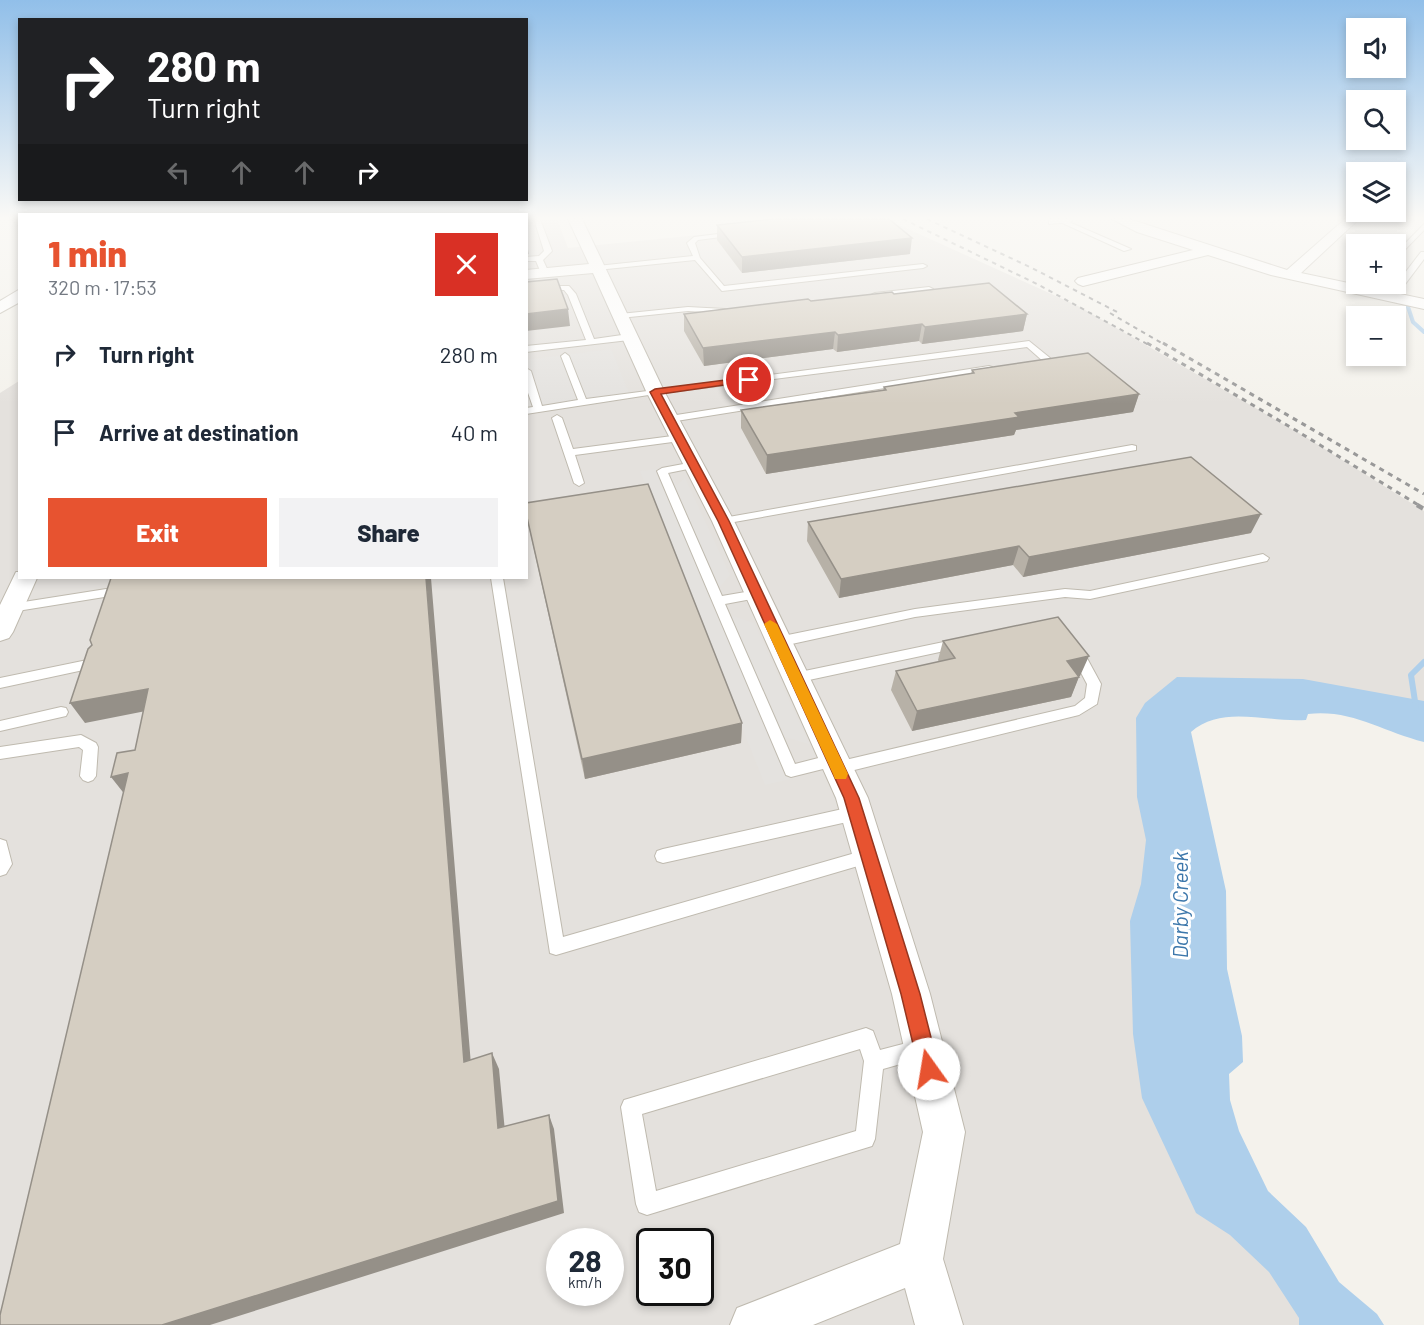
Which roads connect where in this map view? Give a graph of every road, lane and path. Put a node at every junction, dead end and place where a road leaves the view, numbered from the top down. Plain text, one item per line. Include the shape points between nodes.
1 (603, 281) edge
2 (715, 281) edge
3 (799, 281) edge
4 (1328, 281) edge
5 (1403, 281) edge
6 (1346, 284) edge
7 (528, 288) edge
8 (929, 289) edge
9 (1384, 294) edge
10 (18, 295) edge
11 (870, 295) edge
12 (1391, 297) junction
13 (1424, 304) edge
14 (0, 308) edge
15 (740, 309) edge
16 (624, 326) junction
17 (591, 342) junction
18 (528, 349) edge
19 (565, 356) dead end
20 (1035, 362) edge
21 (1000, 368) edge
22 (528, 377) edge
23 (655, 392) junction
24 (583, 402) junction
25 (538, 409) junction
26 (528, 411) edge
27 (557, 418) dead end
28 (675, 428) junction
29 (1132, 448) dead end
30 (569, 453) junction
31 (694, 465) junction
32 (579, 483) dead end
33 (723, 521) junction
34 (1263, 558) dead end
35 (25, 579) edge
36 (497, 579) edge
37 (119, 591) edge
38 (757, 594) junction
39 (718, 601) junction
40 (11, 608) junction
41 (0, 633) edge
42 (1069, 636) edge
43 (778, 642) junction
44 (968, 642) edge
45 (97, 663) edge
46 (795, 678) junction
47 (0, 683) edge
48 (61, 712) dead end
49 (0, 726) edge
50 (0, 753) edge
51 (836, 764) junction
52 (88, 776) dead end
53 (856, 813) junction
54 (0, 846) edge
55 (663, 856) dead end
56 (869, 856) junction
57 (0, 869) edge
58 (924, 1048) junction
59 (874, 1061) junction
60 (920, 1259) junction
61 (754, 1325) edge
62 (939, 1325) edge

1 - 16 street
2 - 3 lane via 722,290
4 - 6 street
5 - 12 lane
7 - 17 lane via 566,288
8 - 11 lane
9 - 12 street
10 - 14 street
12 - 13 street
15 - 16 lane via 688,309
16 - 17 lane
16 - 23 street
17 - 18 lane
19 - 24 lane
20 - 23 lane via 1047,360 1029,344
21 - 28 lane
22 - 25 lane
23 - 24 lane
23 - 28 street
24 - 25 lane
25 - 26 lane
27 - 30 lane
28 - 30 lane
28 - 31 street
29 - 33 lane
30 - 32 lane
31 - 33 street
31 - 39 lane via 662,471
33 - 38 street
34 - 43 lane via 1090,595 1065,593 915,613
35 - 40 street
36 - 56 lane via 556,947
37 - 40 lane
38 - 39 lane
38 - 43 street
39 - 51 lane via 791,771
40 - 41 street
42 - 51 lane via 1094,684 1092,700 1079,710
43 - 46 street
44 - 46 lane
45 - 47 lane
46 - 51 street
48 - 49 lane
50 - 52 lane via 81,741 91,747
51 - 53 street
53 - 55 lane
53 - 56 street
54 - 57 lane via 4,864
56 - 58 street
58 - 59 lane
58 - 60 street via 944,1132
59 - 59 lane via 866,1038 631,1107 647,1204 865,1139
60 - 61 street
60 - 62 street

